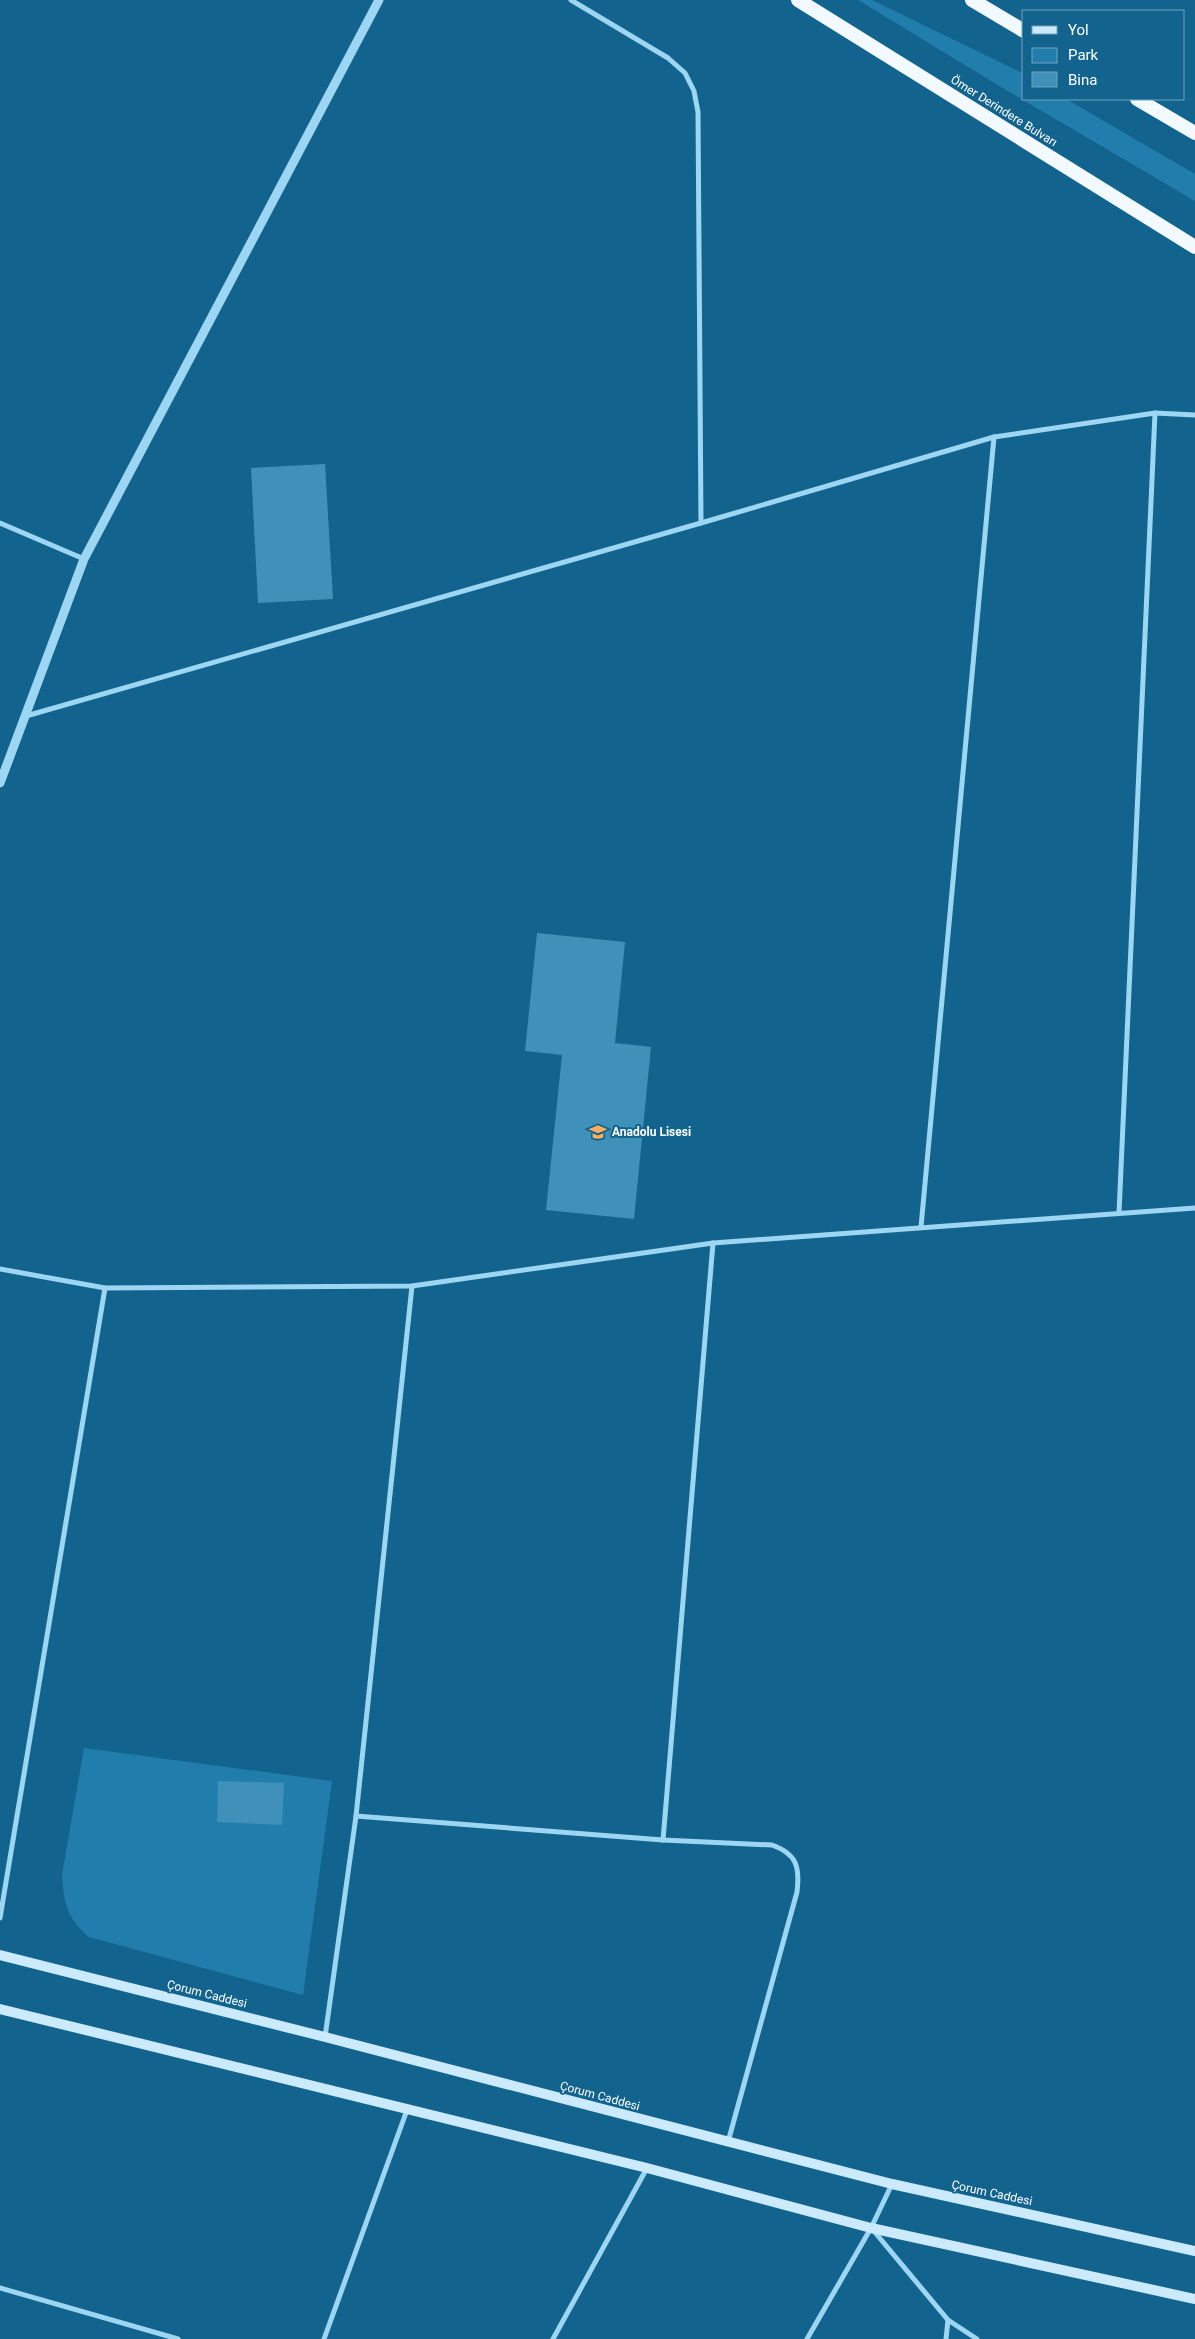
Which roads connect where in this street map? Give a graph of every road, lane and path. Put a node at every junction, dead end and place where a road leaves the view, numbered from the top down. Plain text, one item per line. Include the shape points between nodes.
1 (379, 0) edge
2 (571, 0) edge
3 (798, 0) edge
4 (972, 0) edge
5 (1022, 30) edge
6 (1139, 100) edge
7 (1195, 133) edge
8 (1195, 247) edge
9 (1154, 413) junction
10 (1195, 415) edge
11 (994, 437) junction
12 (0, 522) edge
13 (701, 523) junction
14 (84, 559) junction
15 (25, 716) junction
16 (0, 783) edge
17 (1195, 1208) edge
18 (1119, 1213) junction
19 (920, 1227) junction
20 (713, 1243) junction
21 (0, 1270) edge
22 (412, 1286) junction
23 (105, 1288) junction
24 (356, 1816) junction
25 (663, 1840) junction
26 (0, 1918) edge
27 (0, 1955) edge
28 (0, 2008) edge
29 (325, 2037) junction
30 (407, 2110) junction
31 (728, 2142) junction
32 (647, 2168) junction
33 (892, 2184) junction
34 (871, 2228) junction
35 (1195, 2251) edge
36 (0, 2288) edge
37 (1195, 2299) edge
38 (948, 2320) junction
39 (178, 2339) edge
40 (324, 2339) edge
41 (553, 2339) edge
42 (807, 2339) edge
43 (946, 2339) edge
44 (977, 2339) edge

1 - 14 street
2 - 13 street via 668,58 685,73 694,92 698,112
3 - 8 highway, Ömer Derindere Bulvarı
4 - 5 highway
6 - 7 highway
9 - 10 street
9 - 11 street
9 - 18 street
11 - 13 street
11 - 19 street
12 - 14 street
13 - 15 street
14 - 15 street
15 - 16 street
17 - 18 street
18 - 19 street
19 - 20 street
20 - 22 street
20 - 25 street
21 - 23 street
22 - 23 street
22 - 24 street
23 - 26 street
24 - 25 street
24 - 29 street
25 - 31 street via 772,1845 792,1856 797,1870 797,1892
27 - 29 main road, Çorum Caddesi
28 - 30 main road
29 - 31 main road, Çorum Caddesi
30 - 32 main road
30 - 40 street
31 - 33 main road, Çorum Caddesi
32 - 34 main road
32 - 41 street
33 - 34 street
33 - 35 main road, Çorum Caddesi
34 - 37 main road
34 - 38 street
34 - 42 street
36 - 39 street
38 - 43 street
38 - 44 street

